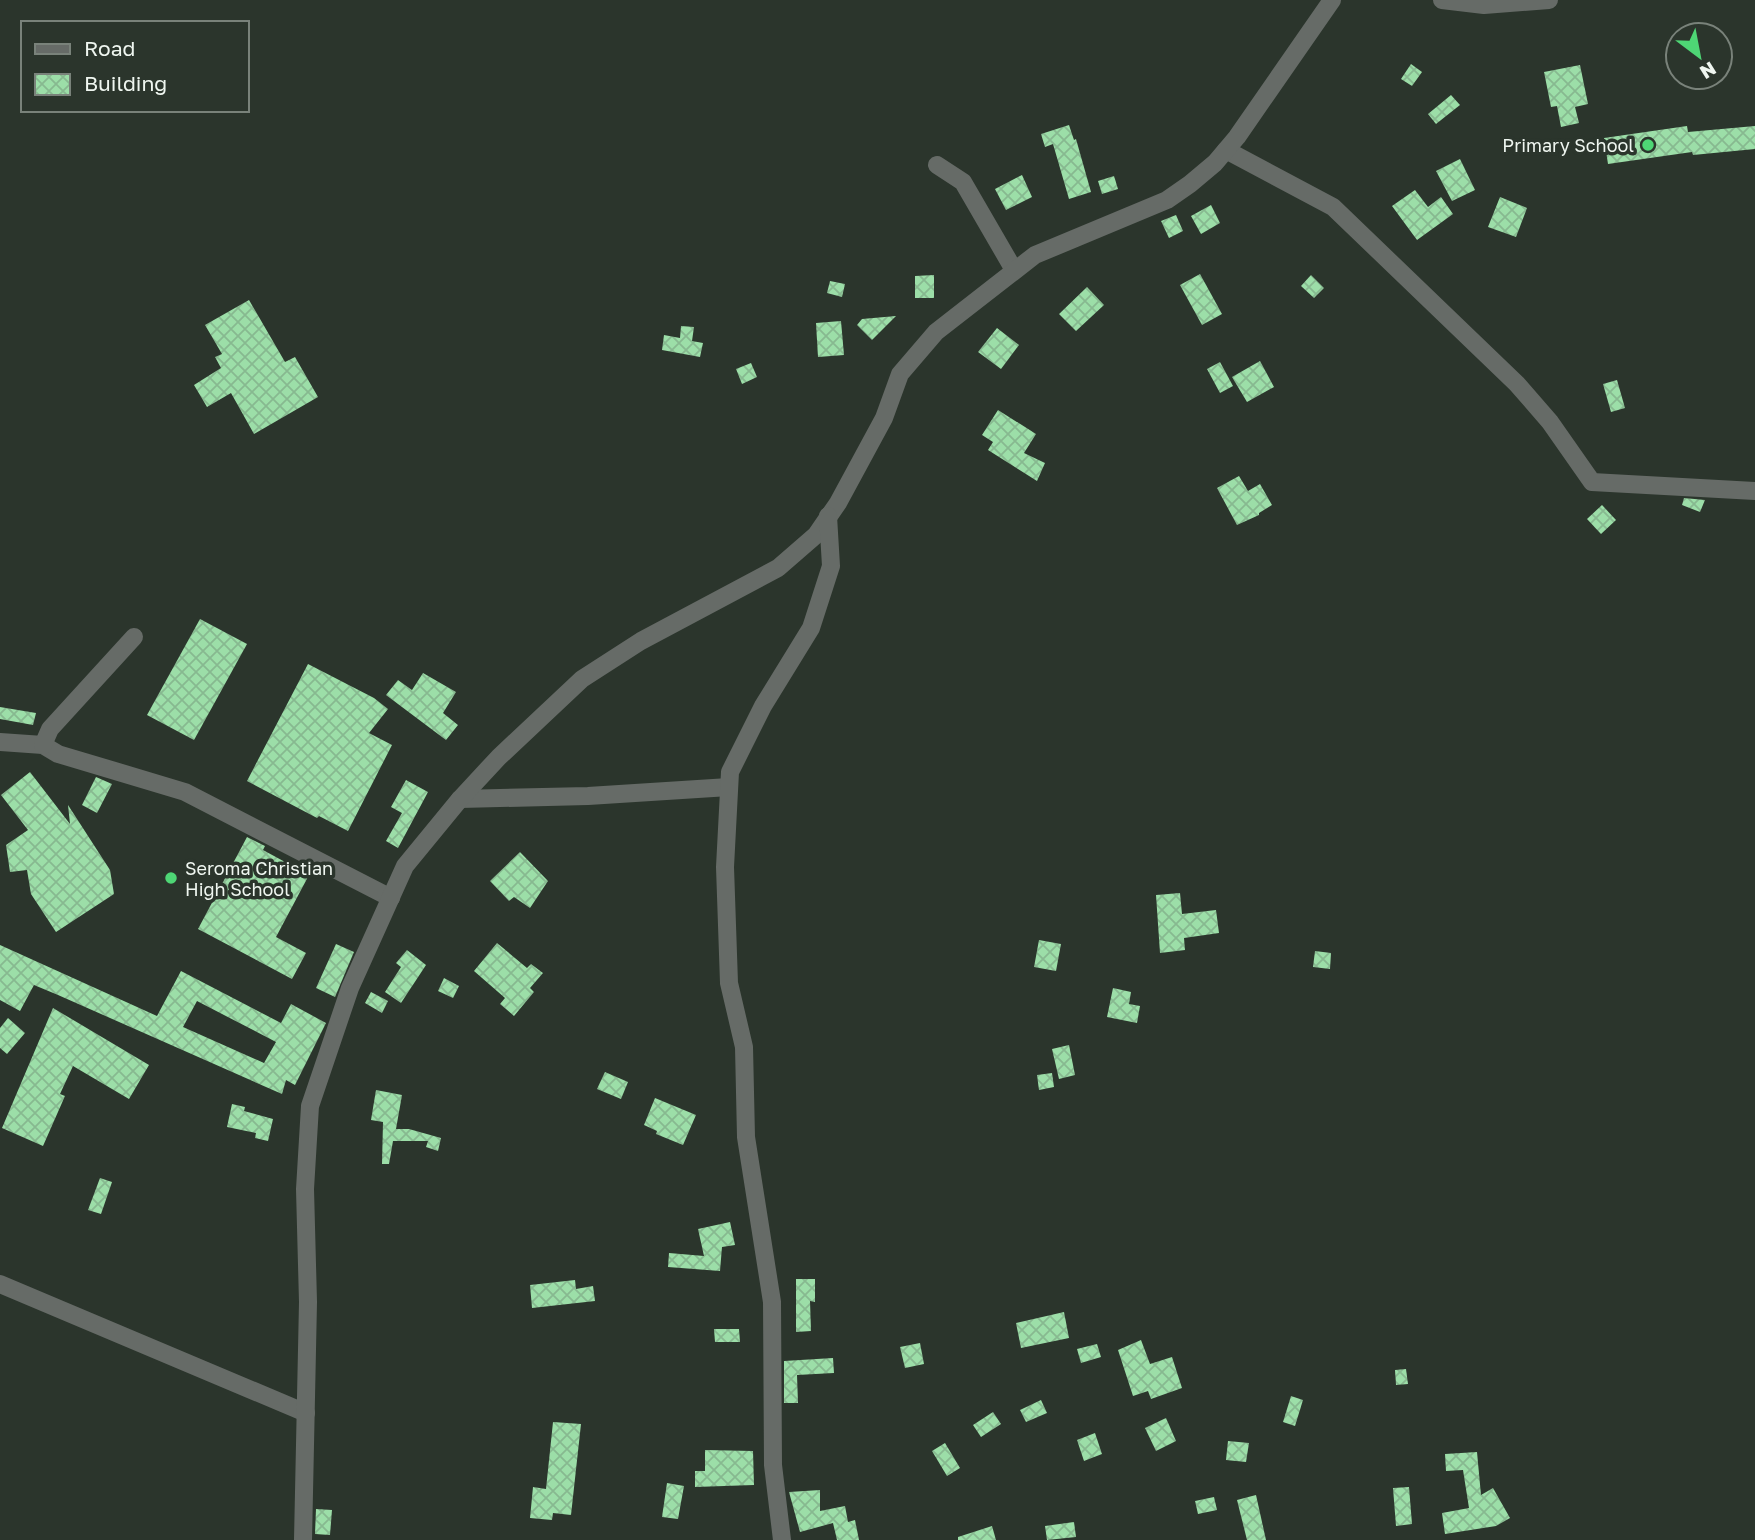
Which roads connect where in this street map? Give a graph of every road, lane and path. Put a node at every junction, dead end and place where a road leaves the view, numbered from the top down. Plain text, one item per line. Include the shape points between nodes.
1 (1332, 0) edge
2 (1442, 0) edge
3 (1549, 0) edge
4 (1226, 150) junction
5 (937, 165) dead end
6 (1014, 270) junction
7 (1755, 491) edge
8 (828, 516) junction
9 (134, 636) dead end
10 (0, 742) edge
11 (43, 745) junction
12 (729, 788) junction
13 (460, 799) junction
14 (391, 898) junction
15 (0, 1284) edge
16 (306, 1413) junction
17 (303, 1540) edge
18 (782, 1540) edge

1 - 4 street
2 - 3 street via 1484,5
4 - 6 street via 1167,200 1061,242
4 - 7 street via 1333,207 1517,384 1592,482
5 - 6 street via 963,182
6 - 8 street via 936,332 900,374 884,418
8 - 12 street via 831,566 811,628 763,706 730,772
8 - 13 street via 816,535 778,568 641,641 582,680
9 - 11 street via 50,729
10 - 11 street
11 - 14 street via 58,754 185,792
12 - 13 street
12 - 18 street via 725,867 729,983 744,1047 746,1137 772,1302 774,1465
13 - 14 street via 405,866
14 - 16 street via 350,988 310,1106
15 - 16 street
16 - 17 street

